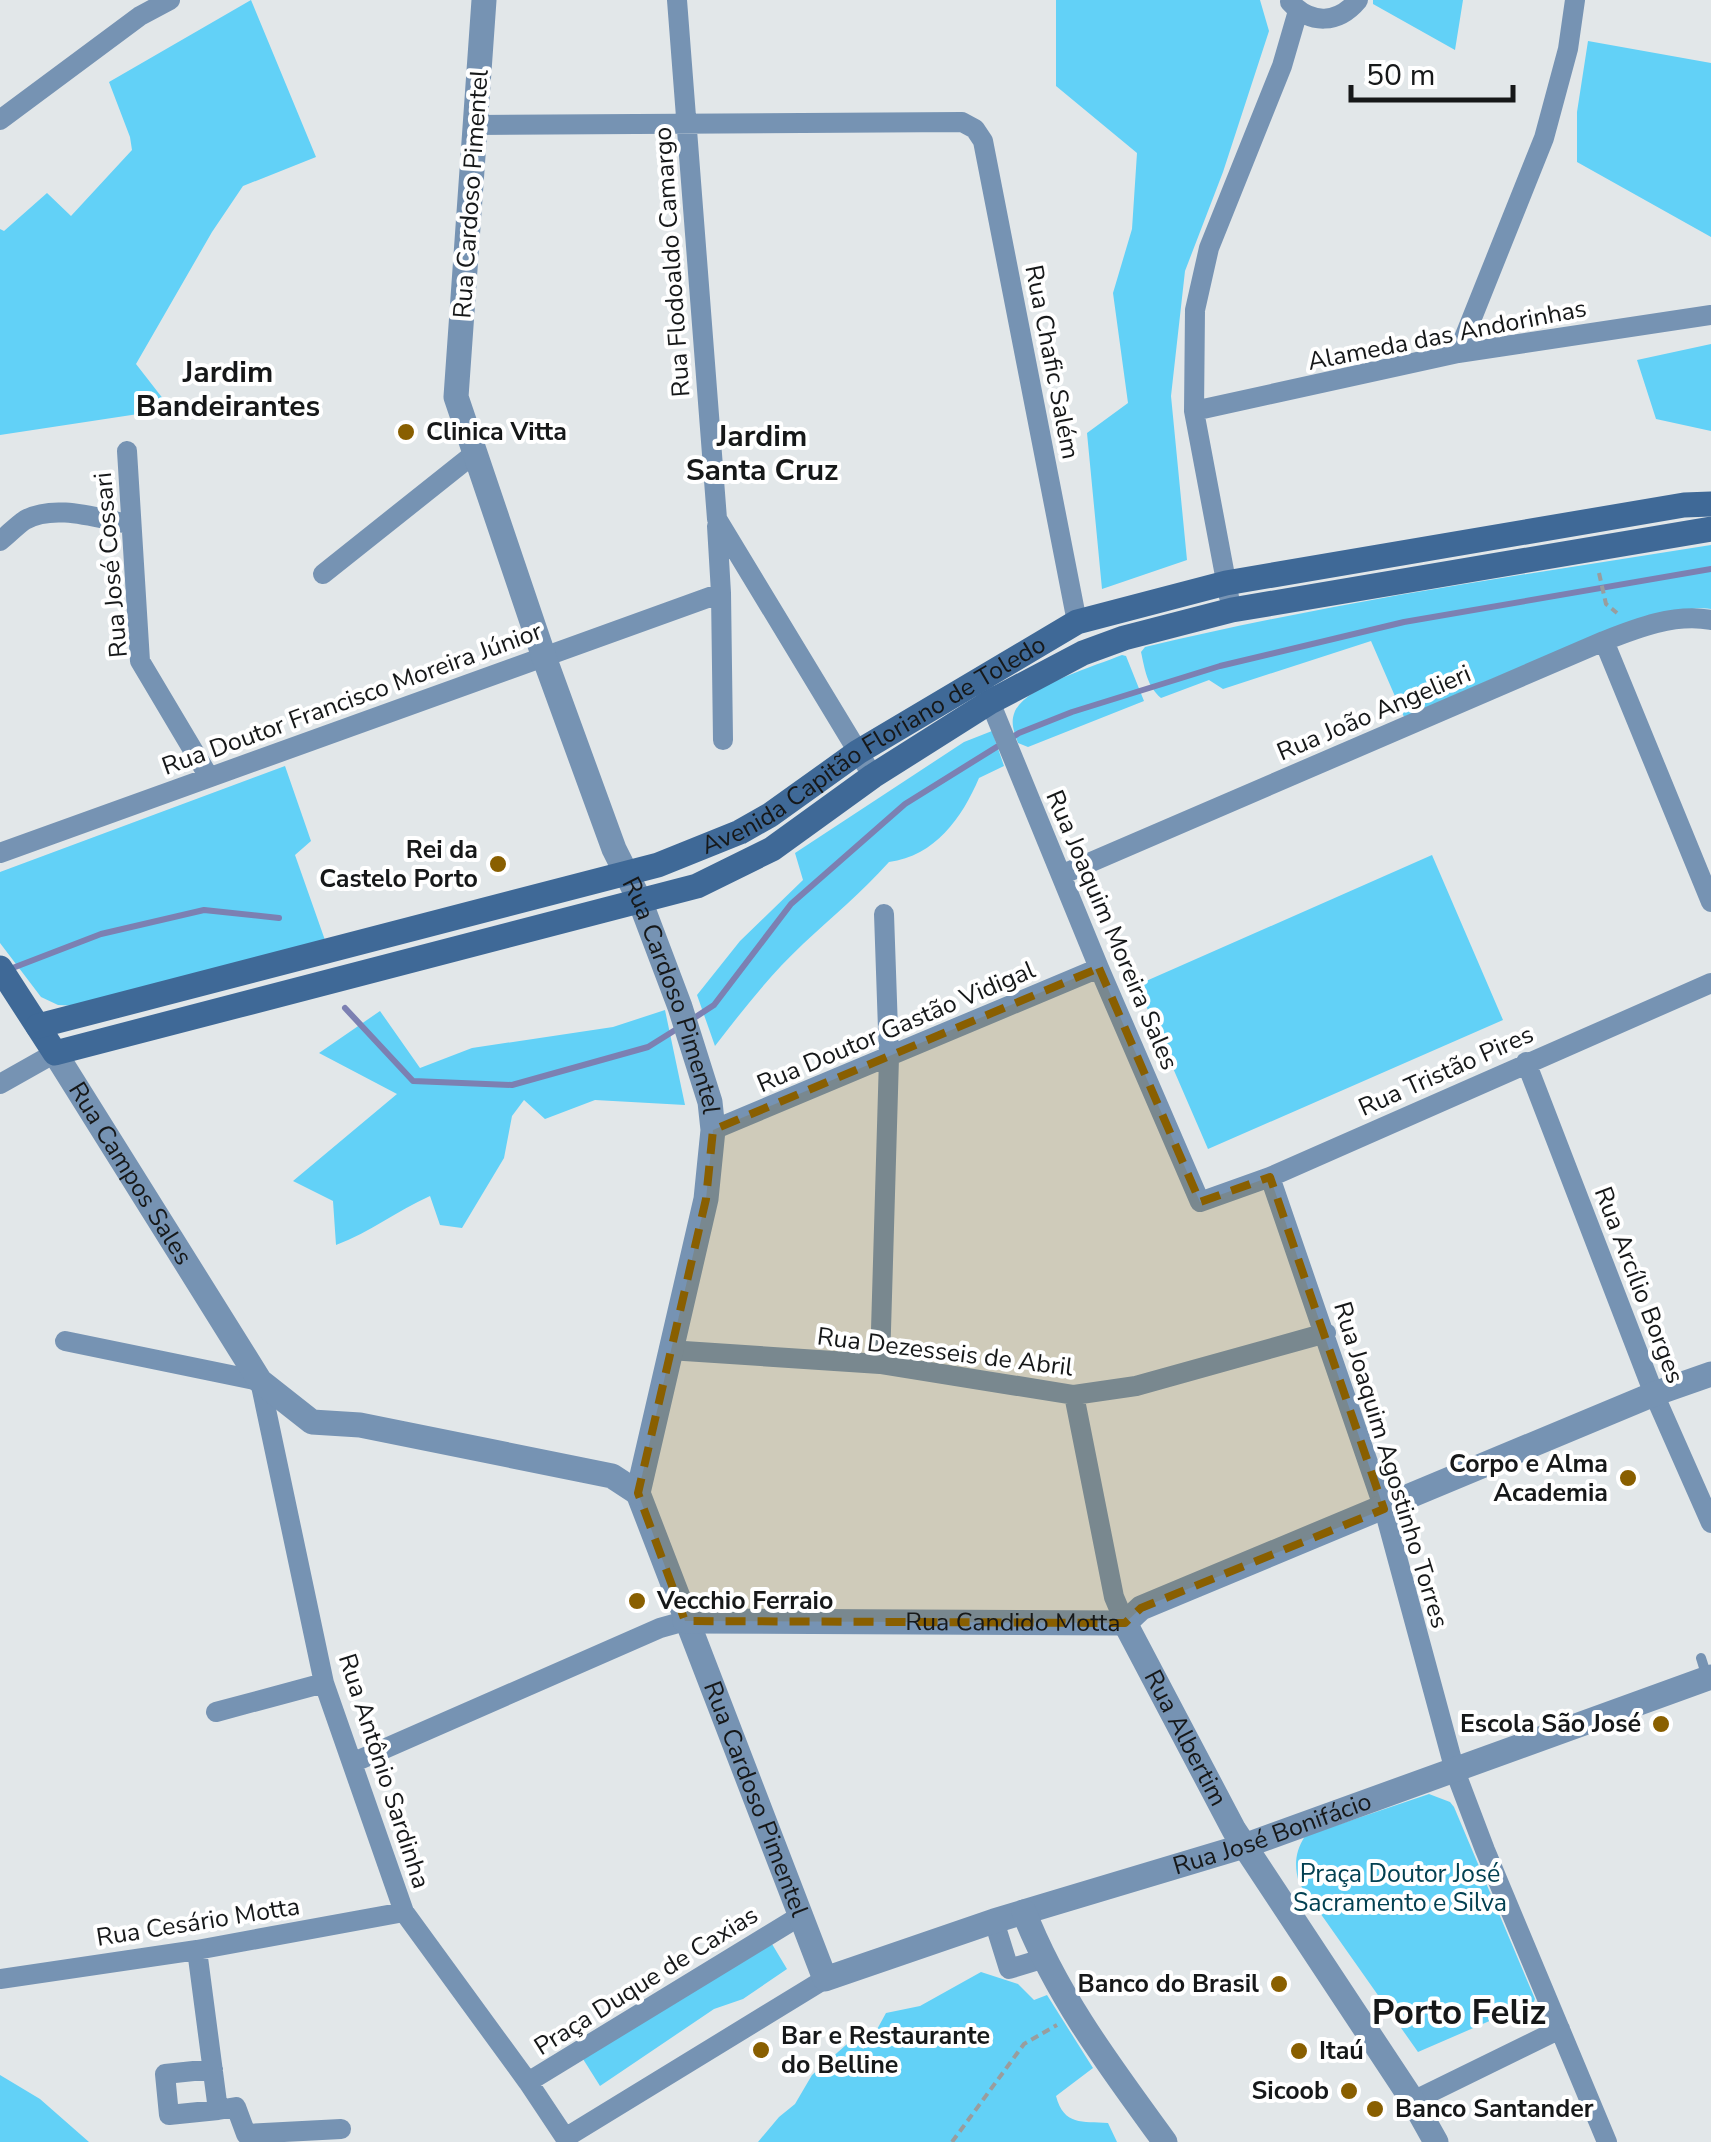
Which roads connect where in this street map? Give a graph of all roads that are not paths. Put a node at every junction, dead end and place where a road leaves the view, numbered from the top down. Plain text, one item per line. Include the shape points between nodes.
1 (170, 0) edge
2 (484, 0) edge
3 (677, 0) edge
4 (1358, 0) edge
5 (1575, 0) edge
6 (1294, 5) edge
7 (0, 120) edge
8 (687, 124) junction
9 (476, 125) junction
10 (1711, 315) edge
11 (1458, 353) junction
12 (1194, 411) junction
13 (127, 451) dead end
14 (476, 453) junction
15 (1711, 504) edge
16 (716, 519) junction
17 (130, 524) junction
18 (1711, 529) edge
19 (0, 542) edge
20 (323, 574) dead end
21 (1226, 583) junction
22 (721, 593) junction
23 (1232, 610) junction
24 (1711, 620) edge
25 (1077, 622) junction
26 (1604, 641) junction
27 (544, 657) junction
28 (980, 677) junction
29 (995, 714) junction
30 (723, 740) dead end
31 (858, 752) junction
32 (873, 776) junction
33 (209, 778) junction
34 (0, 853) edge
35 (625, 874) junction
36 (1061, 875) junction
37 (640, 901) junction
38 (1711, 902) edge
39 (884, 914) dead end
40 (435, 923) junction
41 (440, 954) junction
42 (0, 968) edge
43 (1099, 968) junction
44 (1711, 983) edge
45 (38, 1026) junction
46 (55, 1053) junction
47 (889, 1058) junction
48 (1526, 1062) junction
49 (0, 1084) edge
50 (713, 1130) junction
51 (1270, 1178) junction
52 (1200, 1202) joint
53 (1326, 1333) junction
54 (65, 1341) dead end
55 (669, 1350) junction
56 (880, 1364) junction
57 (1711, 1374) edge
58 (260, 1381) junction
59 (1654, 1394) junction
60 (1074, 1395) junction
61 (638, 1493) junction
62 (1384, 1509) junction
63 (1711, 1523) edge
64 (686, 1621) junction
65 (1125, 1623) junction
66 (1706, 1671) edge
67 (324, 1682) junction
68 (216, 1712) dead end
69 (352, 1764) junction
70 (1455, 1771) junction
71 (1244, 1846) junction
72 (404, 1912) junction
73 (1024, 1912) junction
74 (800, 1916) junction
75 (994, 1921) junction
76 (196, 1950) junction
77 (1042, 1958) junction
78 (0, 1979) edge
79 (826, 1979) junction
80 (1560, 2029) junction
81 (213, 2069) junction
82 (528, 2082) junction
83 (1413, 2101) junction
84 (218, 2110) junction
85 (342, 2129) dead end
86 (566, 2140) edge
87 (1165, 2142) edge
88 (1436, 2142) edge
89 (1607, 2142) edge

1 - 7 street
2 - 9 street, Rua Cardoso Pimentel
3 - 8 street, Rua Flodoaldo Camargo
4 - 6 street via 1330,19 1308,16
5 - 11 street via 1544,138
6 - 12 street via 1282,66 1209,248 1194,310
8 - 9 street
8 - 16 street, Rua Flodoaldo Camargo
8 - 25 street, Rua Chafic Salém via 962,122 975,129 983,140
9 - 14 street, Rua Cardoso Pimentel via 456,397
10 - 11 street, Alameda das Andorinhas
11 - 12 street, Alameda das Andorinhas
12 - 21 street
13 - 17 street, Rua José Cossari
14 - 20 street
14 - 27 street, Rua Cardoso Pimentel
15 - 21 main road, Avenida Capitão Floriano de Toledo
16 - 22 street, Rua Flodoaldo Camargo
16 - 31 street, Rua Flodoaldo Camargo
17 - 19 street via 43,513
17 - 33 street, Rua José Cossari via 140,661
18 - 23 main road, Avenida Capitão Floriano de Toledo
21 - 23 street
21 - 25 main road, Avenida Capitão Floriano de Toledo
22 - 27 street, Rua Doutor Francisco Moreira Júnior
22 - 30 street, Rua Flodoaldo Camargo
23 - 29 main road, Avenida Capitão Floriano de Toledo via 1082,653
24 - 26 street, Rua João Angelieri via 1665,621
25 - 28 main road, Avenida Capitão Floriano de Toledo
26 - 36 street, Rua João Angelieri
26 - 38 street
27 - 33 street, Rua Doutor Francisco Moreira Júnior
27 - 35 street, Rua Cardoso Pimentel
28 - 29 street, Rua Joaquim Moreira Sales
28 - 31 main road, Avenida Capitão Floriano de Toledo
29 - 32 main road, Avenida Capitão Floriano de Toledo
29 - 36 street, Rua Joaquim Moreira Sales
31 - 32 street, Rua Flodoaldo Camargo
31 - 35 main road, Avenida Capitão Floriano de Toledo via 740,832
32 - 37 main road, Avenida Capitão Floriano de Toledo via 751,861
33 - 34 street, Rua Doutor Francisco Moreira Júnior
35 - 37 street, Rua Cardoso Pimentel
35 - 40 main road, Avenida Capitão Floriano de Toledo
36 - 43 street, Rua Joaquim Moreira Sales
37 - 41 main road, Avenida Capitão Floriano de Toledo
37 - 50 street, Rua Cardoso Pimentel via 696,1052
39 - 47 street
40 - 41 main road
40 - 45 main road, Avenida Capitão Floriano de Toledo
41 - 46 main road, Avenida Capitão Floriano de Toledo
42 - 45 main road, Rua Campos Sales
43 - 47 street, Rua Doutor Gastão Vidigal
43 - 52 street, Rua Joaquim Moreira Sales
44 - 48 street, Rua Tristão Pires
45 - 46 main road, Rua Campos Sales
46 - 49 street
46 - 58 street, Rua Campos Sales
47 - 50 street, Rua Doutor Gastão Vidigal
47 - 56 street
48 - 51 street, Rua Tristão Pires
48 - 59 street, Rua Arcílio Borges
50 - 55 street, Rua Cardoso Pimentel via 706,1199
51 - 52 street, Rua Tristão Pires
51 - 53 street, Rua Joaquim Agostinho Torres
53 - 60 street, Rua Dezesseis de Abril via 1136,1386
53 - 62 street, Rua Joaquim Agostinho Torres
54 - 58 street
55 - 56 street, Rua Dezesseis de Abril
55 - 61 street, Rua Cardoso Pimentel
56 - 60 street, Rua Dezesseis de Abril
57 - 59 street, Rua Candido Motta
58 - 61 street, Rua Campos Sales via 312,1422 360,1425 612,1476
58 - 67 street, Rua Antônio Sardinha
59 - 62 street, Rua Candido Motta
59 - 63 street, Rua Arcílio Borges
60 - 65 street, Rua Albertim via 1114,1597
61 - 64 street, Rua Cardoso Pimentel
62 - 65 street, Rua Candido Motta via 1141,1608
62 - 70 street, Rua Joaquim Agostinho Torres
64 - 65 street, Rua Candido Motta
64 - 69 street, Rua Candido Motta
64 - 74 street, Rua Cardoso Pimentel
65 - 71 street, Rua Albertim
66 - 70 street, Rua José Bonifácio
67 - 68 street
67 - 69 street, Rua Antônio Sardinha
69 - 72 street, Rua Antônio Sardinha
70 - 71 street, Rua José Bonifácio
70 - 80 street, Rua Joaquim Agostinho Torres
71 - 73 street, Rua José Bonifácio
71 - 83 street, Rua Albertim
72 - 76 street, Rua Cesário Motta
72 - 82 street, Rua Antônio Sardinha
73 - 75 street, Rua José Bonifácio
73 - 77 street
74 - 79 street, Rua Cardoso Pimentel
74 - 82 street, Praça Duque de Caxias
75 - 77 street via 1009,1969
75 - 79 street, Rua José Bonifácio
76 - 78 street, Rua Cesário Motta
76 - 81 street
77 - 87 street
79 - 86 street, Praça Duque de Caxias
80 - 83 street
80 - 89 street, Rua Joaquim Agostinho Torres
81 - 84 street
81 - 84 street via 165,2074 168,2115
82 - 86 street, Praça Duque de Caxias
83 - 88 street, Rua Albertim
84 - 85 street via 236,2107 246,2134

